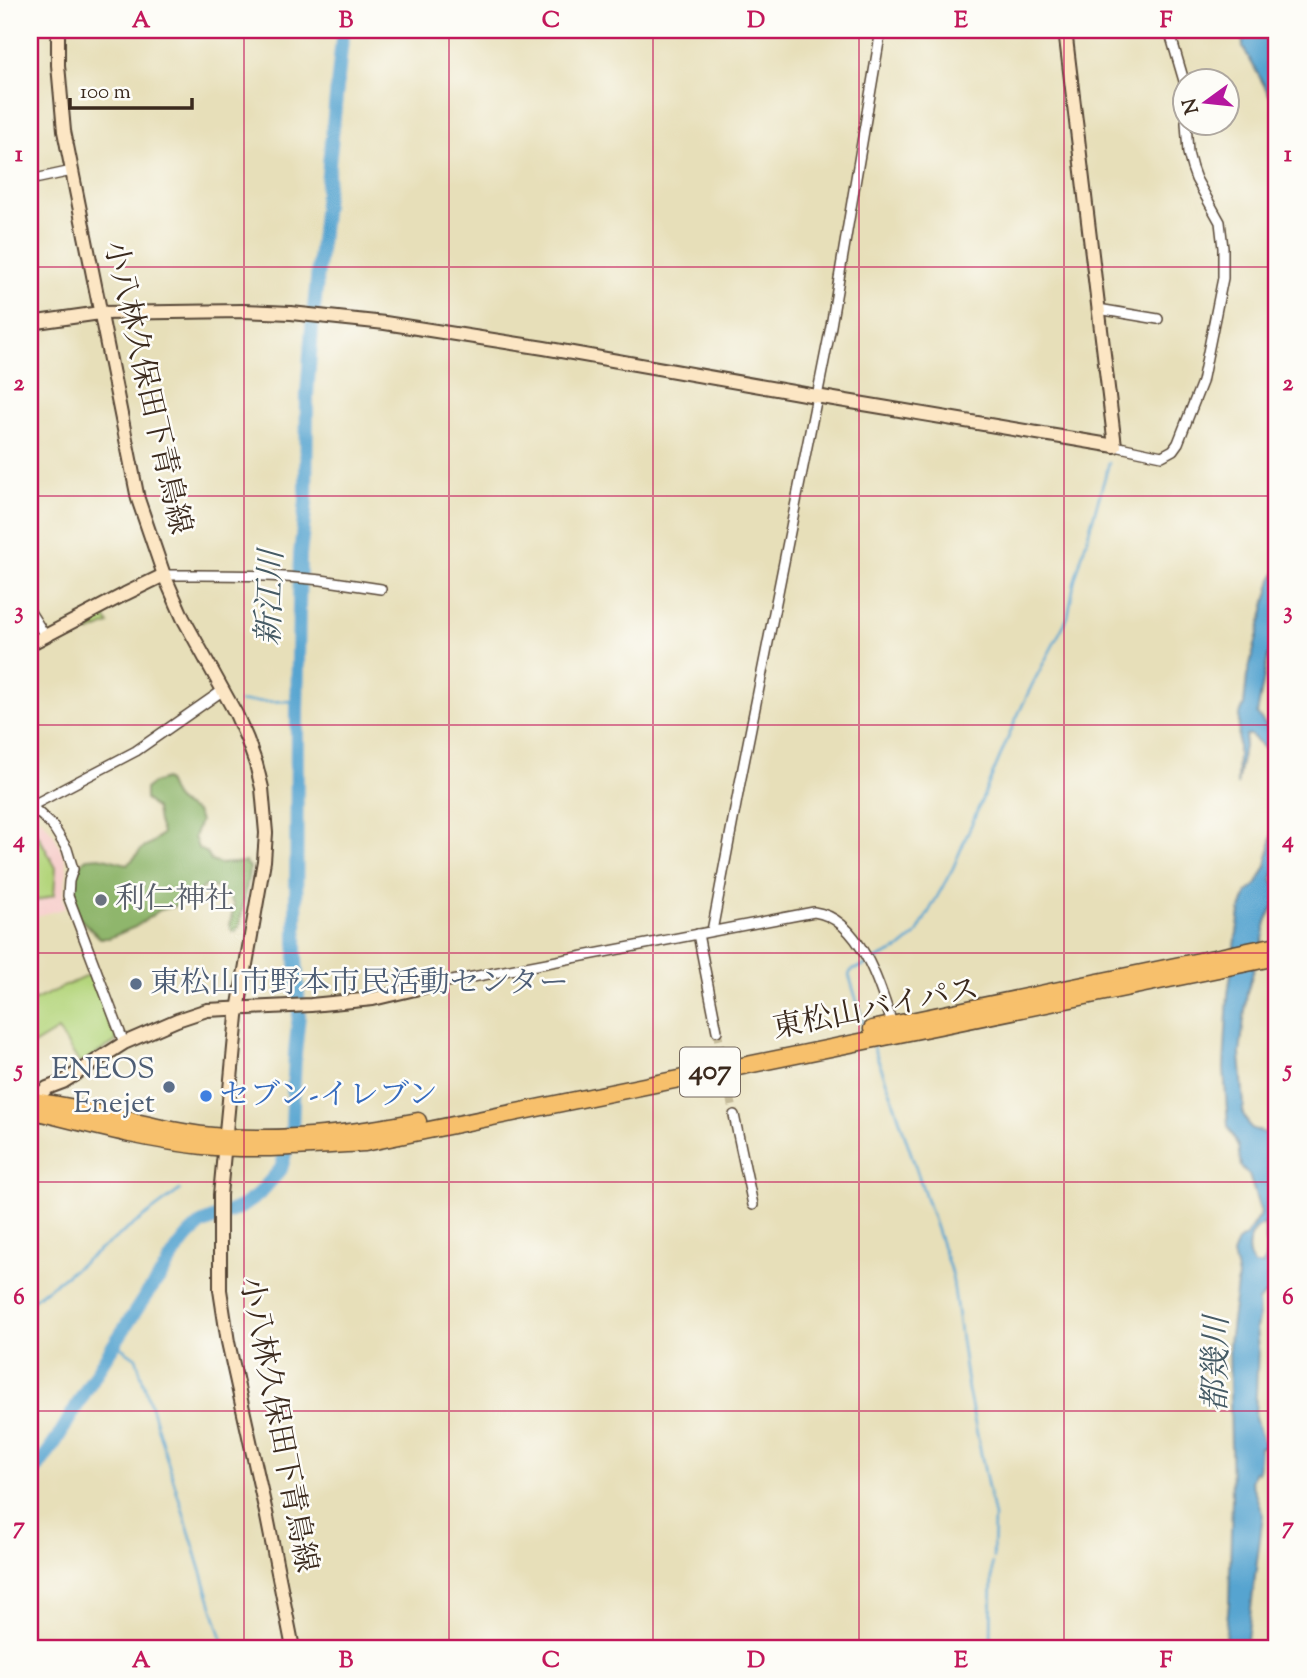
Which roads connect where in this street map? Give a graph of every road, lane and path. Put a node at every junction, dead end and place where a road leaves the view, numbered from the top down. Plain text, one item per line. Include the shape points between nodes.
1 (58, 30) edge
2 (881, 30) edge
3 (1065, 30) edge
4 (1169, 30) edge
5 (1180, 66) edge
6 (1187, 136) edge
7 (72, 171) junction
8 (30, 180) edge
9 (1098, 309) junction
10 (100, 313) junction
11 (1158, 319) dead end
12 (30, 323) edge
13 (816, 396) junction
14 (1115, 446) junction
15 (164, 575) junction
16 (381, 589) dead end
17 (30, 612) edge
18 (46, 637) junction
19 (30, 645) edge
20 (222, 691) junction
21 (30, 805) edge
22 (712, 931) junction
23 (698, 934) junction
24 (1277, 945) edge
25 (1277, 957) edge
26 (1116, 984) junction
27 (436, 985) joint
28 (238, 1008) junction
29 (892, 1024) junction
30 (718, 1031) tunnel mouth
31 (124, 1043) junction
32 (31, 1104) edge
33 (734, 1115) tunnel mouth
34 (305, 1141) junction
35 (225, 1142) junction
36 (752, 1205) dead end
37 (293, 1648) edge

1 - 7 street, 小八林久保田下青鳥線 via 60,98
2 - 13 street
3 - 9 street
4 - 5 street
6 - 14 street via 1196,179 1220,222 1223,248 1223,278 1202,382 1173,450 1162,456
7 - 8 street
7 - 10 street, 小八林久保田下青鳥線
9 - 11 street
9 - 14 street
10 - 12 street
10 - 13 street via 291,313 386,323
10 - 15 street, 小八林久保田下青鳥線 via 138,499
13 - 14 street
13 - 22 street
15 - 16 street via 278,577
15 - 18 street
15 - 20 street, 小八林久保田下青鳥線
17 - 18 street
18 - 19 street
20 - 21 street via 136,751
20 - 28 street, 小八林久保田下青鳥線 via 256,764 266,833
21 - 31 street via 52,825 67,849 73,869 68,896
22 - 23 street
22 - 29 street via 824,913 845,927 862,951
23 - 27 street
23 - 30 street
24 - 26 highway, 東松山バイパス / 407
25 - 26 highway, 東松山バイパス / 407
26 - 29 highway, 東松山バイパス / 407
26 - 34 highway, 東松山バイパス / 407 via 365,1143
27 - 28 street via 373,999
28 - 31 street via 207,1010
28 - 35 street, 小八林久保田下青鳥線
29 - 34 highway, 東松山バイパス / 407
31 - 32 street via 47,1088
32 - 35 highway, 東松山バイパス / 407 via 85,1110
33 - 36 street
34 - 35 highway, 東松山バイパス / 407
35 - 37 street, 小八林久保田下青鳥線 via 218,1234 222,1310

